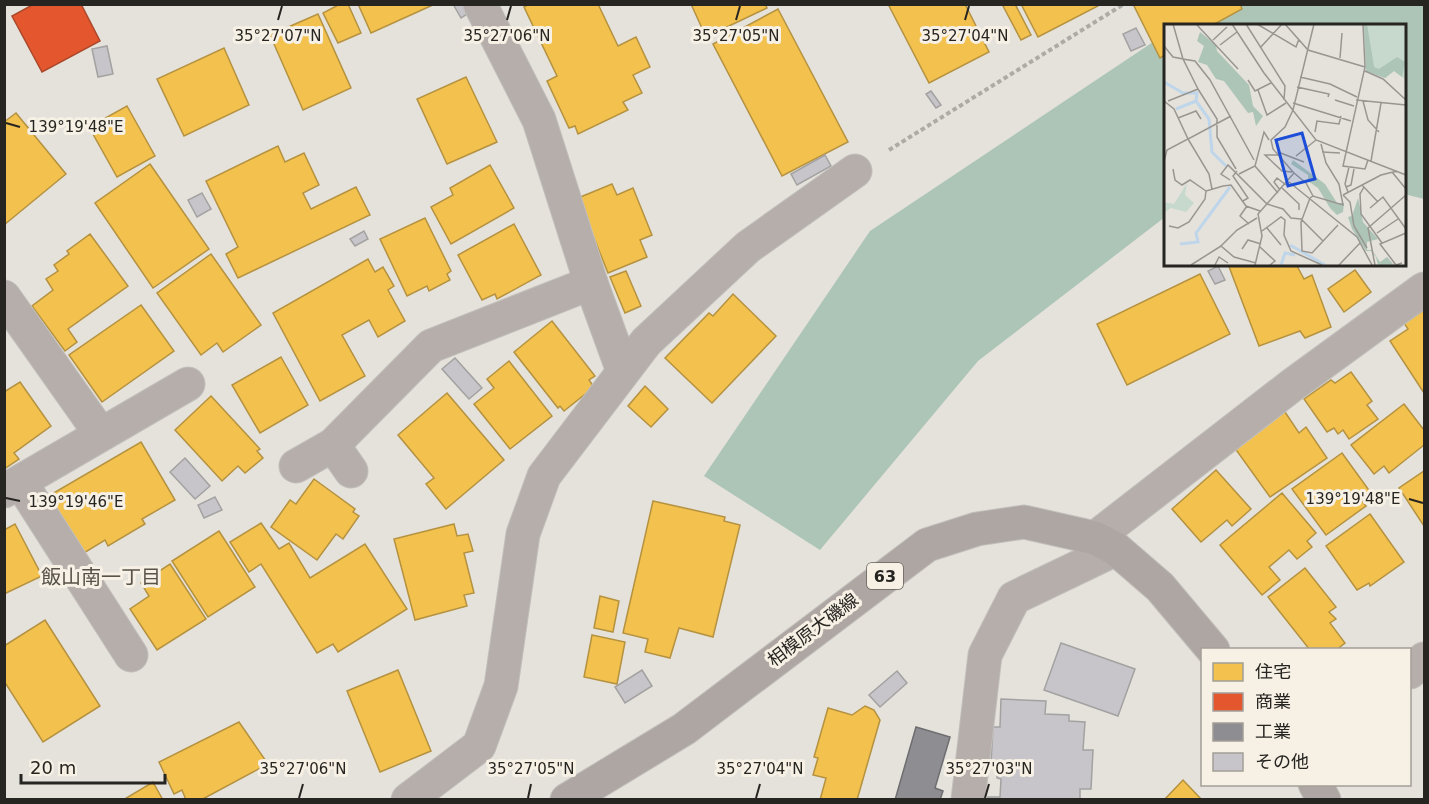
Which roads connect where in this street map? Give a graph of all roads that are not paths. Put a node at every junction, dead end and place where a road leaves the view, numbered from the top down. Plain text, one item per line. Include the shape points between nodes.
1 (480, 4) edge
2 (855, 171) road end
3 (591, 283) junction
4 (1425, 289) edge
5 (4, 297) edge
6 (623, 371) junction
7 (188, 384) dead end
8 (100, 433) junction
9 (296, 466) dead end
10 (13, 487) edge
11 (1105, 543) junction
12 (1211, 648) edge
13 (131, 655) dead end
14 (1425, 659) edge
15 (1411, 671) edge
16 (1316, 786) edge
17 (408, 800) edge
18 (567, 800) edge
19 (968, 800) edge
20 (1324, 800) edge

1 - 3 street via 539,120
2 - 6 street via 748,247 646,342
3 - 6 street
3 - 9 street via 431,346 342,458
4 - 11 street via 1291,386
5 - 8 street
6 - 17 street via 544,476 522,534 501,686 479,746
7 - 8 street
8 - 10 street
10 - 13 street
11 - 12 main road, 相模原大磯線 / 63 via 1160,587
11 - 18 main road, 相模原大磯線 / 63 via 1024,522 977,529 927,545 684,729
11 - 19 street via 1014,598 985,655
14 - 15 street
16 - 20 main road

